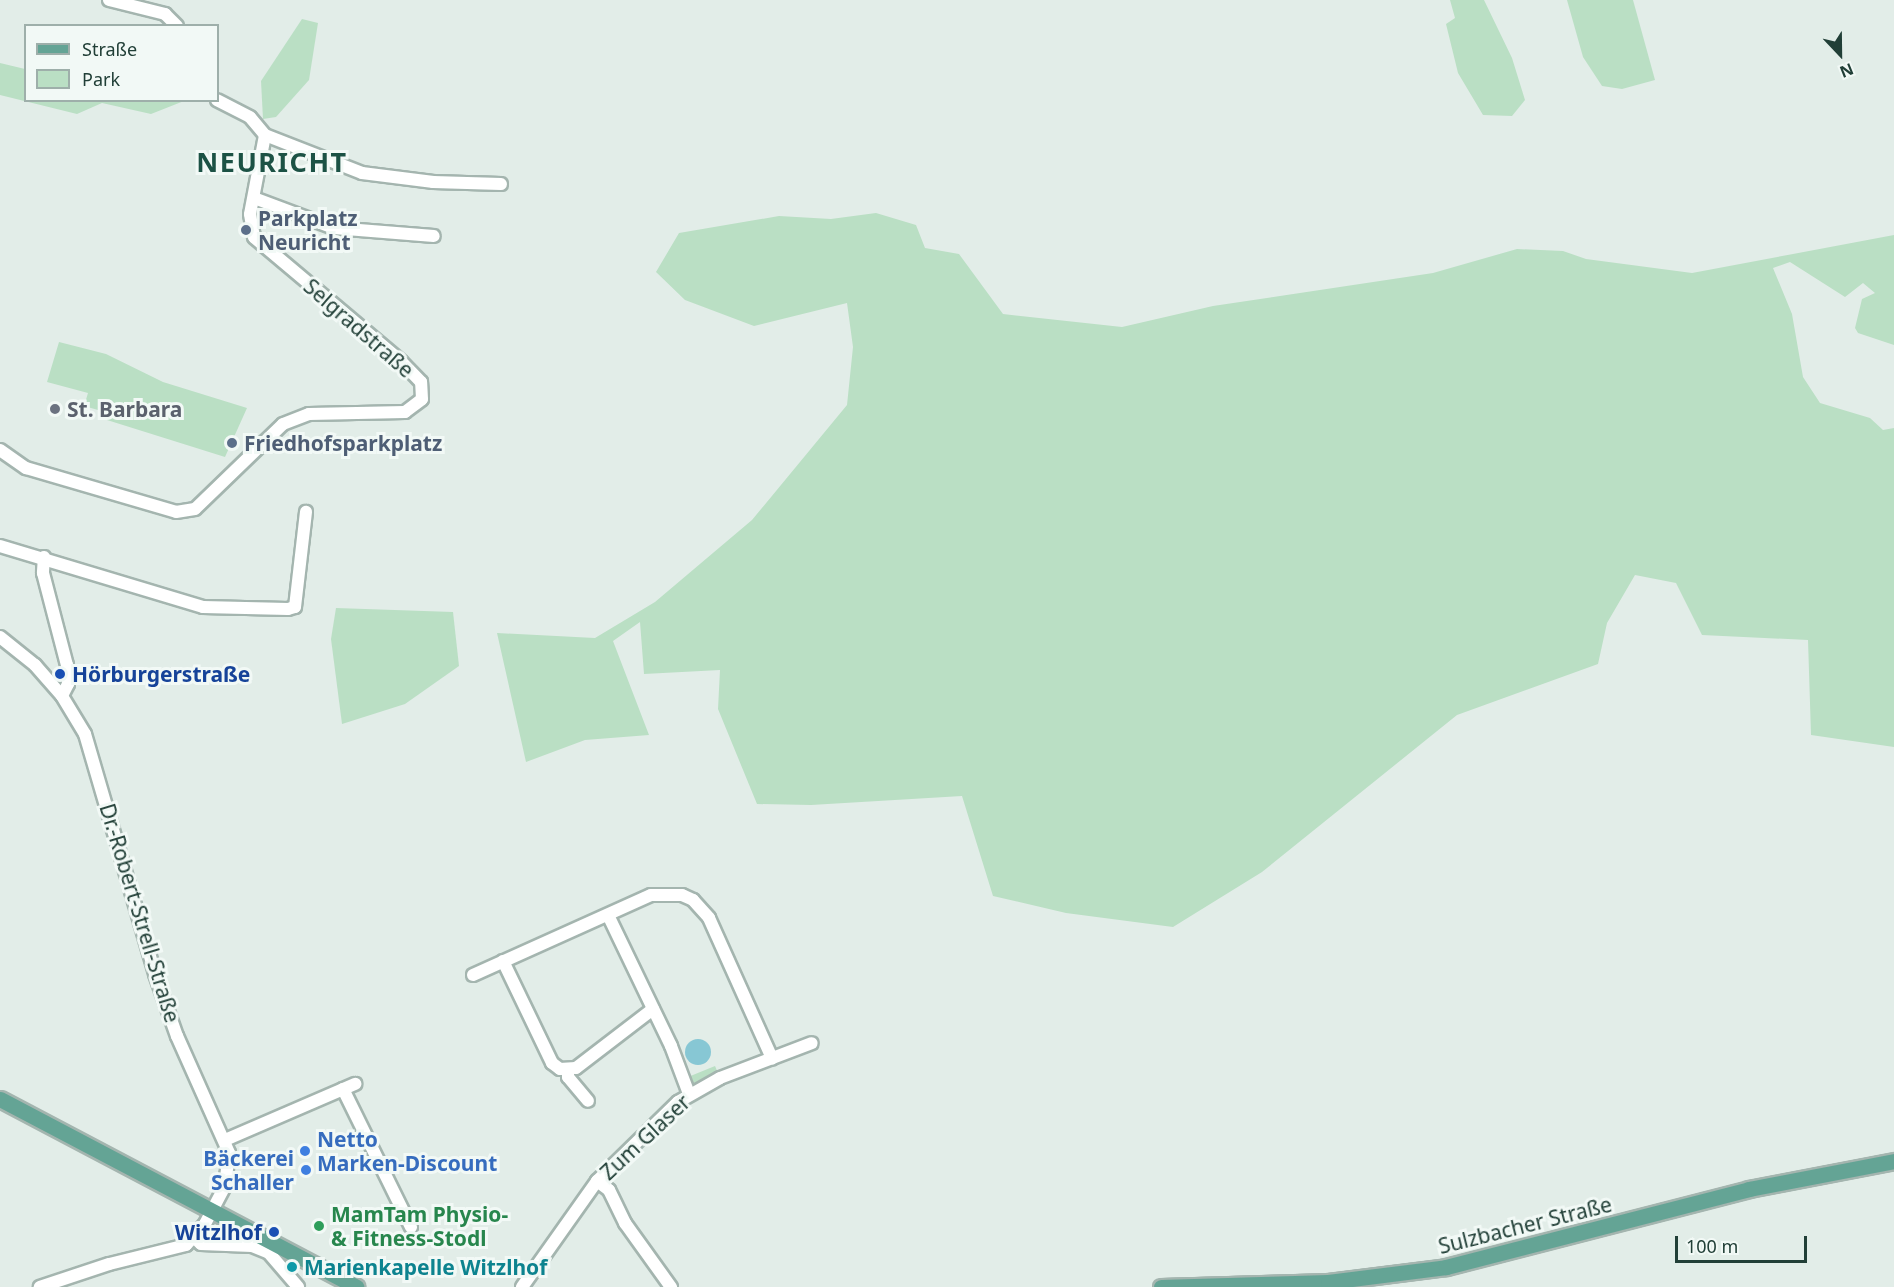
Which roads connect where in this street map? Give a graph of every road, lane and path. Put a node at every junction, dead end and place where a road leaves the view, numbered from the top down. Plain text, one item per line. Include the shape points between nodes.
1 (109, 0) edge
2 (175, 24) edge
3 (219, 101) edge
4 (265, 135) junction
5 (501, 184) dead end
6 (254, 198) junction
7 (434, 237) dead end
8 (0, 450) edge
9 (306, 512) dead end
10 (0, 546) edge
11 (44, 557) junction
12 (0, 637) edge
13 (62, 696) junction
14 (608, 915) junction
15 (503, 961) junction
16 (473, 975) dead end
17 (654, 1009) junction
18 (812, 1043) dead end
19 (772, 1058) junction
20 (568, 1070) junction
21 (355, 1084) dead end
22 (343, 1089) junction
23 (689, 1094) junction
24 (0, 1099) edge
25 (588, 1101) dead end
26 (225, 1140) junction
27 (1894, 1161) edge
28 (597, 1181) junction
29 (212, 1211) junction
30 (411, 1227) dead end
31 (195, 1238) junction
32 (1269, 1285) edge
33 (40, 1287) edge
34 (298, 1287) edge
35 (356, 1287) edge
36 (522, 1287) edge
37 (670, 1287) edge
38 (1161, 1287) edge

1 - 2 street via 165,14
3 - 4 street via 250,117
4 - 5 street via 362,173 433,182
4 - 6 street
6 - 7 street via 334,228
6 - 8 street, Selgradstraße via 250,226 260,245 400,361 421,382 422,399 405,412 309,414 283,424 195,509 176,512 26,468
9 - 11 street via 295,607 203,607
10 - 11 street
11 - 13 street via 43,573 67,665 68,684
12 - 13 street, Dr.-Robert-Strell-Straße via 35,665
13 - 26 street, Dr.-Robert-Strell-Straße via 85,734 97,766 136,913 177,1036
14 - 15 street
14 - 17 street
14 - 19 street via 660,893 693,900 710,918
15 - 16 street
15 - 20 street via 552,1063
17 - 20 street
17 - 23 street
18 - 19 street, Zum Glaser
19 - 23 street, Zum Glaser
20 - 25 street via 568,1077
21 - 22 street
22 - 26 street
22 - 30 street
23 - 28 street, Zum Glaser via 641,1134
24 - 29 main road
26 - 29 street, Dr.-Robert-Strell-Straße via 228,1173
27 - 32 main road, Sulzbacher Straße via 1749,1189 1446,1267 1363,1279
28 - 36 street, Zum Glaser
28 - 37 street via 609,1190 625,1223
29 - 31 street, Dr.-Robert-Strell-Straße
29 - 35 main road
31 - 33 street via 175,1249 109,1264
31 - 34 street via 201,1244 252,1246 269,1254
32 - 38 main road, Sulzbacher Straße

